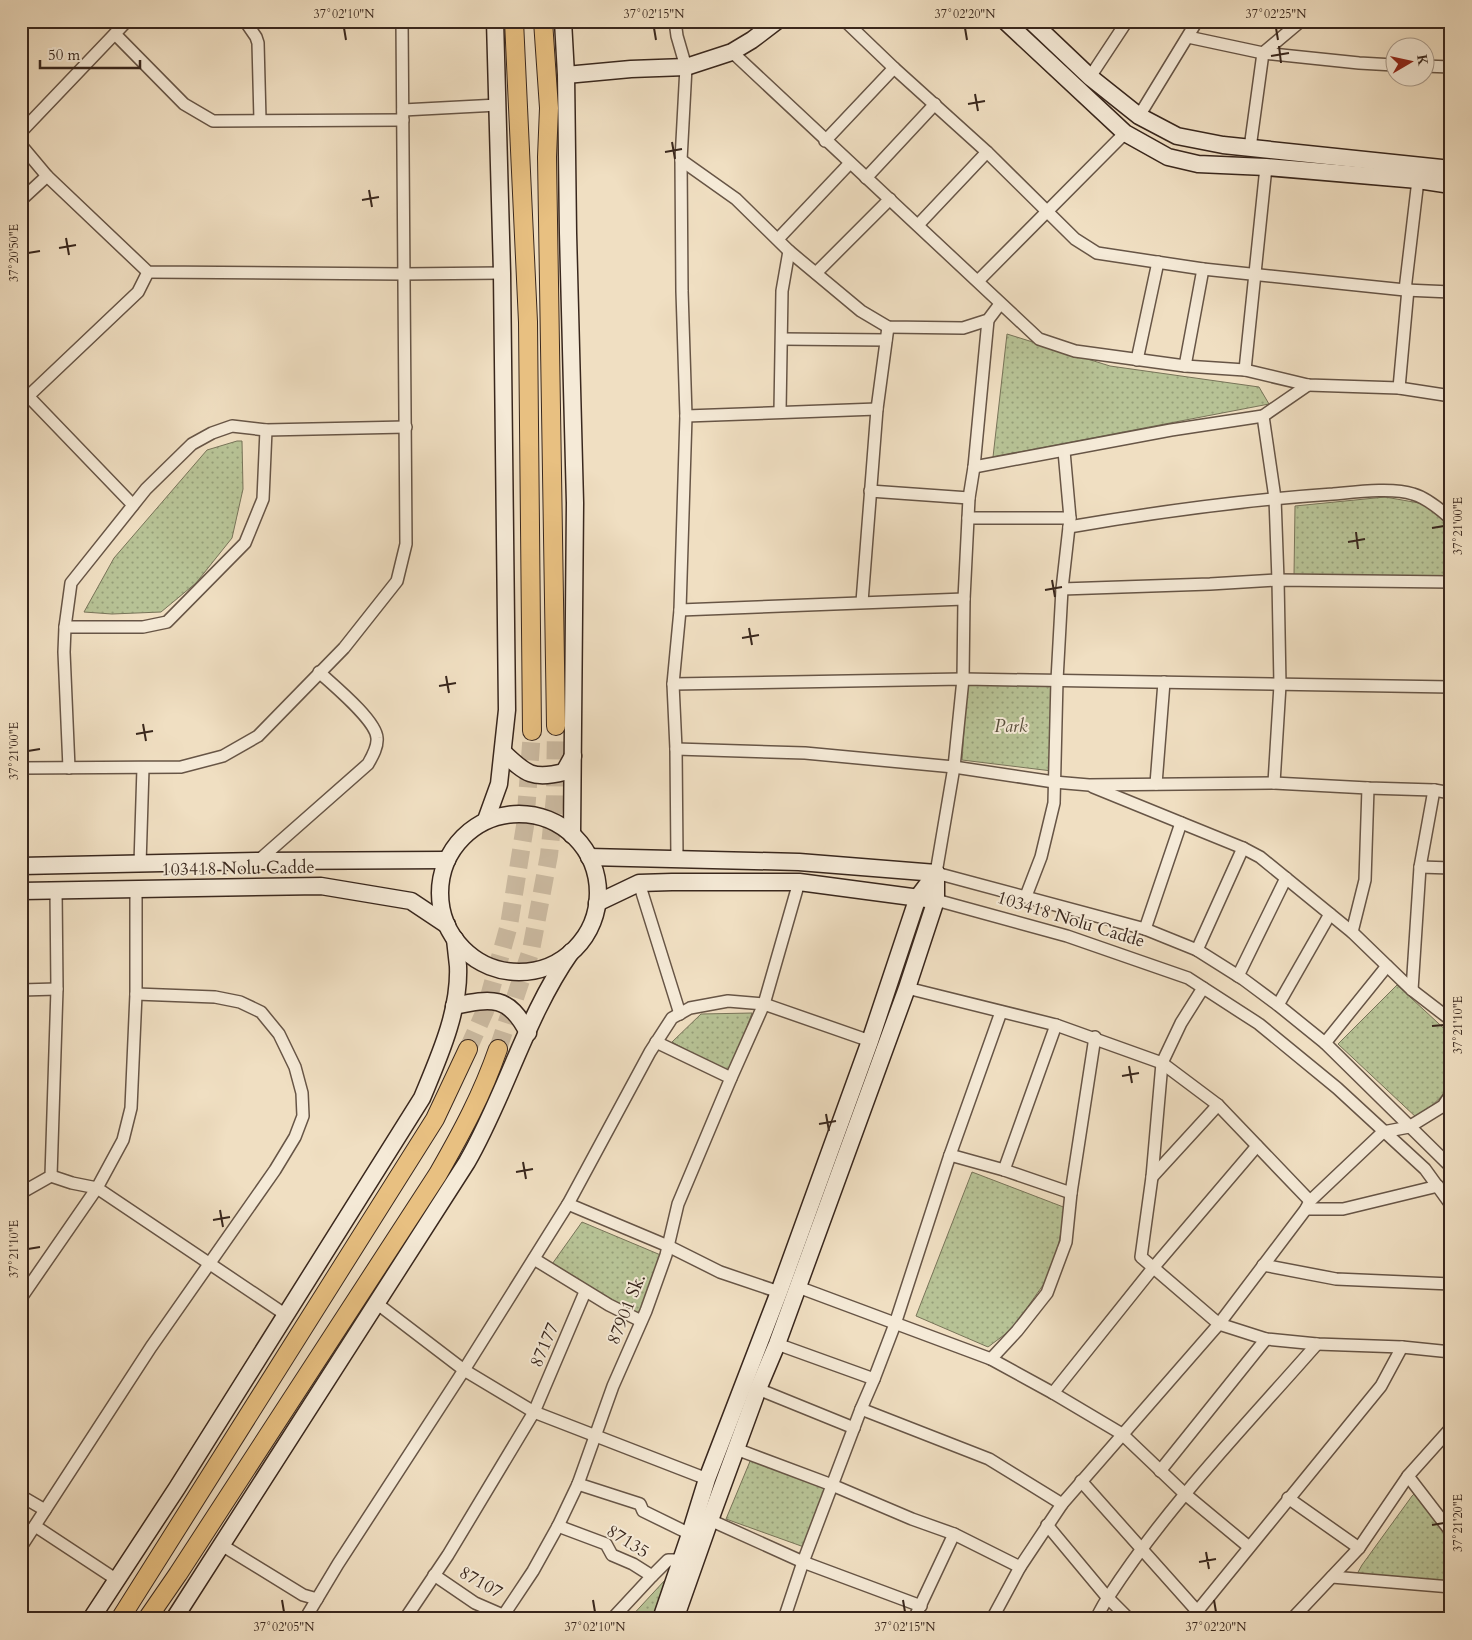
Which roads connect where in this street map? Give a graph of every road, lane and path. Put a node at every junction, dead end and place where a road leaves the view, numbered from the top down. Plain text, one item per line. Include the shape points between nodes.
1 (127, 21) edge
2 (245, 21) edge
3 (402, 21) edge
4 (496, 21) edge
5 (514, 21) edge
6 (543, 21) edge
7 (563, 21) edge
8 (674, 21) edge
9 (778, 21) edge
10 (845, 21) edge
11 (1005, 21) edge
12 (1031, 21) edge
13 (1127, 21) edge
14 (1197, 21) edge
15 (1301, 21) edge
16 (115, 34) junction
17 (1188, 37) junction
18 (732, 52) junction
19 (1263, 53) junction
20 (1384, 64) edge
21 (1434, 66) edge
22 (686, 67) junction
23 (1451, 67) edge
24 (894, 68) junction
25 (566, 75) junction
26 (1090, 77) junction
27 (935, 104) junction
28 (498, 105) junction
29 (403, 115) junction
30 (1138, 116) junction
31 (260, 120) junction
32 (21, 132) edge
33 (1125, 133) junction
34 (825, 141) junction
35 (21, 145) edge
36 (1250, 148) junction
37 (987, 152) junction
38 (681, 160) junction
39 (850, 163) junction
40 (1266, 167) junction
41 (1451, 169) edge
42 (47, 176) junction
43 (866, 178) junction
44 (1418, 180) junction
45 (1451, 184) edge
46 (890, 199) junction
47 (21, 200) edge
48 (1046, 210) junction
49 (918, 225) junction
50 (778, 239) junction
51 (789, 251) junction
52 (1158, 262) junction
53 (1203, 269) junction
54 (148, 272) junction
55 (502, 273) junction
56 (816, 273) junction
57 (403, 274) junction
58 (1256, 274) junction
59 (978, 281) junction
60 (1407, 290) junction
61 (1451, 292) edge
62 (1000, 304) junction
63 (988, 320) junction
64 (888, 327) junction
65 (782, 339) junction
66 (886, 340) junction
67 (1137, 360) junction
68 (1185, 366) junction
69 (1245, 370) junction
70 (1308, 385) junction
71 (1399, 388) junction
72 (1451, 396) edge
73 (25, 400) edge
74 (877, 409) junction
75 (780, 411) junction
76 (686, 416) junction
77 (1263, 416) junction
78 (406, 427) junction
79 (266, 430) junction
80 (1064, 451) junction
81 (974, 468) junction
82 (870, 491) junction
83 (969, 498) junction
84 (1275, 498) junction
85 (134, 505) junction
86 (968, 518) junction
87 (1451, 519) edge
88 (1069, 523) junction
89 (1278, 580) junction
90 (1451, 582) edge
91 (1062, 589) junction
92 (964, 599) junction
93 (862, 602) junction
94 (680, 610) junction
95 (66, 627) junction
96 (319, 672) junction
97 (964, 679) junction
98 (1057, 680) junction
99 (1164, 682) junction
100 (673, 684) junction
101 (1280, 685) junction
102 (1451, 687) edge
103 (556, 726) tunnel mouth
104 (532, 731) tunnel mouth
105 (676, 749) junction
106 (504, 753) junction
107 (573, 756) junction
108 (954, 767) junction
109 (21, 768) edge
110 (69, 768) junction
111 (143, 768) junction
112 (1054, 782) junction
113 (1274, 783) junction
114 (1156, 784) junction
115 (1089, 785) junction
116 (1368, 788) junction
117 (1434, 790) junction
118 (1451, 794) edge
119 (486, 820) junction
120 (1181, 823) junction
121 (572, 835) junction
122 (1243, 848) junction
123 (589, 857) junction
124 (677, 858) junction
125 (447, 860) junction
126 (258, 861) junction
127 (140, 864) junction
128 (21, 866) edge
129 (1420, 867) junction
130 (1451, 868) edge
131 (936, 873) junction
132 (1286, 878) junction
133 (799, 882) junction
134 (640, 883) junction
135 (56, 890) junction
136 (136, 890) junction
137 (21, 891) edge
138 (1026, 896) junction
139 (918, 898) junction
140 (936, 900) junction
141 (598, 903) junction
142 (1330, 914) junction
143 (1145, 929) junction
144 (451, 932) junction
145 (1352, 932) junction
146 (1198, 950) junction
147 (572, 952) junction
148 (1387, 966) junction
149 (1238, 976) junction
150 (907, 988) junction
151 (1202, 988) junction
152 (57, 989) junction
153 (21, 990) edge
154 (1412, 990) junction
155 (136, 994) junction
156 (764, 1004) junction
157 (1278, 1005) junction
158 (454, 1006) junction
159 (1001, 1012) junction
160 (680, 1014) junction
161 (1451, 1020) edge
162 (1056, 1025) junction
163 (528, 1033) junction
164 (1095, 1037) junction
165 (870, 1040) junction
166 (656, 1042) junction
167 (1325, 1043) junction
168 (468, 1049) tunnel mouth
169 (498, 1049) tunnel mouth
170 (1162, 1063) junction
171 (731, 1078) junction
172 (1451, 1094) edge
173 (1218, 1105) junction
174 (1409, 1127) junction
175 (1383, 1132) junction
176 (1257, 1146) junction
177 (950, 1155) junction
178 (1451, 1167) edge
179 (1004, 1170) junction
180 (51, 1176) junction
181 (1152, 1177) junction
182 (1438, 1186) junction
183 (97, 1188) junction
184 (21, 1193) edge
185 (1071, 1193) junction
186 (568, 1204) junction
187 (1308, 1205) junction
188 (1451, 1205) edge
189 (668, 1246) junction
190 (534, 1259) junction
191 (209, 1263) junction
192 (1264, 1265) junction
193 (1153, 1268) junction
194 (1451, 1284) edge
195 (798, 1287) junction
196 (585, 1292) junction
197 (779, 1292) junction
198 (21, 1298) edge
199 (375, 1302) junction
200 (286, 1315) junction
201 (641, 1321) junction
202 (895, 1324) junction
203 (1219, 1324) junction
204 (1266, 1339) junction
205 (777, 1344) junction
206 (1317, 1344) junction
207 (1402, 1347) junction
208 (1451, 1352) edge
209 (991, 1359) junction
210 (464, 1370) junction
211 (874, 1379) junction
212 (758, 1389) junction
213 (1053, 1393) junction
214 (860, 1409) junction
215 (534, 1412) junction
216 (854, 1428) junction
217 (1451, 1428) edge
218 (1122, 1434) junction
219 (595, 1437) junction
220 (736, 1449) junction
221 (1160, 1471) junction
222 (1408, 1476) junction
223 (707, 1478) junction
224 (1081, 1481) junction
225 (578, 1484) junction
226 (832, 1485) junction
227 (1185, 1494) junction
228 (21, 1496) edge
229 (1288, 1498) junction
230 (1062, 1504) junction
231 (45, 1510) junction
232 (710, 1520) junction
233 (1047, 1525) junction
234 (35, 1526) junction
235 (558, 1526) junction
236 (1451, 1532) edge
237 (690, 1534) junction
238 (954, 1534) junction
239 (220, 1544) junction
240 (21, 1547) edge
241 (1249, 1547) junction
242 (1359, 1548) junction
243 (1142, 1549) junction
244 (681, 1560) junction
245 (803, 1562) junction
246 (1020, 1567) junction
247 (434, 1575) junction
248 (652, 1576) junction
249 (1332, 1577) junction
250 (117, 1580) junction
251 (1451, 1587) edge
252 (1107, 1598) junction
253 (317, 1599) junction
254 (921, 1606) junction
255 (1194, 1615) edge
256 (506, 1617) edge
257 (91, 1619) edge
258 (120, 1619) edge
259 (147, 1619) edge
260 (174, 1619) edge
261 (305, 1619) edge
262 (405, 1619) edge
263 (612, 1619) edge
264 (661, 1619) edge
265 (675, 1619) edge
266 (784, 1619) edge
267 (914, 1619) edge
268 (992, 1619) edge
269 (1096, 1619) edge
270 (1129, 1619) edge
271 (1292, 1619) edge

1 - 16 street
2 - 31 street via 258,44
3 - 29 street
4 - 28 street
5 - 104 main road via 528,322
6 - 103 main road via 549,108 547,158
7 - 25 street
8 - 22 street
9 - 18 street
10 - 24 street
11 - 33 street
12 - 26 street
13 - 26 street
14 - 17 street
15 - 19 street
16 - 31 street via 184,104 213,121
16 - 32 street
17 - 19 street
17 - 30 street
18 - 22 street
18 - 34 street
19 - 20 street
19 - 36 street
21 - 23 street
22 - 25 street
22 - 38 street
24 - 27 street
24 - 34 street
25 - 107 street via 575,503
26 - 30 street
27 - 37 street
27 - 43 street
28 - 29 street
28 - 55 street
29 - 31 street
29 - 57 street
30 - 36 street via 1177,136
33 - 40 street via 1168,156 1198,164
33 - 48 street
34 - 39 street
35 - 42 street
36 - 41 street
37 - 48 street
37 - 49 street
38 - 50 street via 736,199
38 - 76 street
39 - 43 street
39 - 50 street
40 - 44 street
40 - 58 street
42 - 47 street
42 - 54 street
43 - 46 street
44 - 45 street
44 - 60 street
46 - 49 street
46 - 56 street
48 - 52 street via 1075,239 1097,253
48 - 59 street
49 - 59 street
50 - 51 street
51 - 56 street
51 - 65 street via 782,292
52 - 53 street
52 - 67 street
53 - 58 street
53 - 68 street
54 - 57 street
54 - 73 street via 138,292
55 - 57 street
55 - 106 street via 507,710
56 - 64 street via 861,311
57 - 78 street
58 - 60 street
58 - 69 street
59 - 62 street
60 - 61 street
60 - 71 street
62 - 63 street
62 - 67 street via 1039,339 1075,351
63 - 64 street via 963,328
63 - 81 street
64 - 66 street
65 - 66 street
65 - 75 street
66 - 74 street
67 - 68 street
68 - 69 street
69 - 70 street
70 - 71 street
70 - 77 street
71 - 72 street
73 - 85 street
74 - 75 street
74 - 82 street
75 - 76 street
76 - 94 street
77 - 80 street
77 - 84 street
78 - 79 street
78 - 96 street via 406,544 397,581 344,648
79 - 85 street via 232,426 192,444 146,488
79 - 95 street via 263,499 245,543 167,622 144,627
80 - 81 street
80 - 88 street
81 - 83 street
82 - 83 street
82 - 93 street
83 - 86 street
84 - 87 street via 1384,490 1413,494
84 - 88 street
84 - 89 street
85 - 95 street via 71,583
86 - 88 street
86 - 92 street
88 - 91 street
89 - 90 street
89 - 91 street
89 - 101 street
91 - 98 street
92 - 93 street
92 - 97 street
93 - 94 street
94 - 100 street
95 - 110 street via 64,652
96 - 111 street via 258,736 223,756 181,767
96 - 126 street via 363,713 376,733 378,740 373,756 368,764
97 - 98 street
97 - 100 street
97 - 108 street
98 - 99 street
98 - 112 street
99 - 101 street
99 - 114 street
100 - 105 street
101 - 102 street
101 - 113 street
105 - 108 street via 805,753
105 - 124 street
106 - 107 street via 522,770 546,777 564,772
106 - 119 street via 499,784
107 - 121 street
108 - 112 street
108 - 131 street
109 - 110 street
110 - 111 street
111 - 127 street
112 - 115 street
112 - 138 street via 1054,803 1041,857
113 - 114 street
113 - 116 street
114 - 115 street
115 - 120 street
116 - 117 street
116 - 145 street via 1365,880
117 - 118 street
117 - 129 street
119 - 121 street via 525,814 555,822
119 - 125 street via 467,834
120 - 122 street
120 - 143 street
121 - 123 street
122 - 132 street
122 - 146 street
123 - 124 street
123 - 141 street via 597,879
124 - 131 street via 799,862
125 - 126 street
125 - 144 street via 440,892 442,909
126 - 127 street
127 - 128 street
129 - 130 street
129 - 154 street
131 - 138 street
131 - 139 street
131 - 140 street
132 - 142 street
132 - 149 street
133 - 134 street, 103418 Nolu Cadde
133 - 139 street, 103418 Nolu Cadde
133 - 156 street, 87901 Sk.
134 - 141 street, 103418 Nolu Cadde
134 - 160 street
135 - 136 street, 103418 Nolu Cadde
135 - 137 street, 103418 Nolu Cadde
135 - 152 street
136 - 144 street, 103418 Nolu Cadde via 321,886 411,901
136 - 155 street
138 - 143 street
139 - 140 street, 103418 Nolu Cadde
139 - 165 street
140 - 150 street
140 - 151 street, 103418 Nolu Cadde via 1066,936 1188,978
141 - 147 street via 589,930
142 - 145 street
142 - 157 street
143 - 146 street
144 - 147 street via 479,961 510,972 543,969
144 - 158 street via 458,967
145 - 148 street
146 - 149 street
147 - 163 street via 555,975
148 - 154 street
148 - 167 street
149 - 157 street
150 - 159 street
150 - 195 street
151 - 170 street
151 - 175 street, 103418 Nolu Cadde via 1259,1024 1337,1088
152 - 153 street
152 - 180 street
154 - 161 street
155 - 183 street via 131,1108 123,1140
155 - 191 street via 215,997 240,1002 261,1012 279,1034 295,1067 302,1093 302,1116 295,1137
156 - 160 street via 728,1001 690,1008
156 - 165 street
156 - 171 street, 87901 Sk.
157 - 167 street
158 - 163 street via 481,1001 505,1005 517,1014
158 - 200 street via 439,1057 422,1098
159 - 162 street
159 - 177 street
160 - 166 street via 672,1018
162 - 164 street
162 - 179 street
163 - 199 street via 483,1134
164 - 170 street
164 - 185 street
165 - 197 street
166 - 171 street
166 - 186 street
167 - 174 street
168 - 258 main road via 434,1119
169 - 259 main road via 470,1118 438,1174
170 - 173 street
170 - 181 street
171 - 189 street, 87901 Sk. via 678,1204
172 - 174 street via 1443,1106
173 - 176 street
173 - 181 street
174 - 175 street
174 - 178 street
175 - 182 street, 103418 Nolu Cadde via 1425,1169
175 - 187 street
176 - 187 street
176 - 193 street
177 - 179 street
177 - 202 street
179 - 185 street
180 - 183 street
180 - 184 street
181 - 193 street via 1141,1257
182 - 187 street via 1343,1209
182 - 188 street, 103418 Nolu Cadde
183 - 191 street
183 - 198 street
185 - 209 street via 1066,1242 1047,1293
186 - 189 street
186 - 190 street
187 - 192 street
189 - 197 street via 720,1272
189 - 201 street, 87901 Sk.
190 - 196 street
190 - 210 street
191 - 200 street
191 - 231 street
192 - 194 street via 1336,1279
192 - 203 street
193 - 203 street
193 - 213 street
195 - 202 street
195 - 205 street
196 - 201 street
196 - 215 street, 87177
197 - 223 street
199 - 210 street
199 - 239 street
200 - 250 street
201 - 219 street, 87901 Sk.
202 - 209 street
202 - 211 street
203 - 204 street
203 - 218 street
204 - 206 street
204 - 221 street
205 - 211 street
205 - 212 street
206 - 207 street
206 - 227 street
207 - 208 street
207 - 229 street via 1381,1386
209 - 213 street
210 - 215 street
210 - 253 street
211 - 214 street
212 - 216 street
212 - 220 street
213 - 218 street
214 - 216 street
214 - 230 street via 989,1459
215 - 219 street
215 - 247 street, 87177
216 - 226 street
217 - 222 street
218 - 221 street
218 - 224 street
219 - 223 street
219 - 225 street, 87901 Sk.
220 - 226 street
220 - 232 street
221 - 227 street
222 - 236 street
222 - 242 street
223 - 237 street
224 - 230 street
224 - 243 street
225 - 235 street, 87901 Sk.
225 - 237 street via 640,1504 643,1511
226 - 238 street
226 - 245 street
227 - 241 street
227 - 243 street
228 - 231 street
229 - 241 street
229 - 242 street
230 - 233 street
231 - 234 street
232 - 245 street
232 - 265 street
233 - 246 street
233 - 252 street
234 - 240 street
234 - 250 street
235 - 248 street, 87135 via 606,1544 612,1555
235 - 256 street, 87901 Sk.
237 - 244 street
238 - 246 street
238 - 254 street
239 - 253 street via 303,1594
239 - 260 street
241 - 255 street
242 - 249 street
243 - 252 street
243 - 255 street
244 - 248 street via 668,1560
244 - 264 street
245 - 254 street
245 - 266 street
246 - 268 street
247 - 256 street, 87107 via 474,1603
247 - 262 street, 87177
248 - 263 street
249 - 251 street
249 - 271 street
250 - 257 street
252 - 269 street
252 - 270 street
253 - 261 street
254 - 267 street

